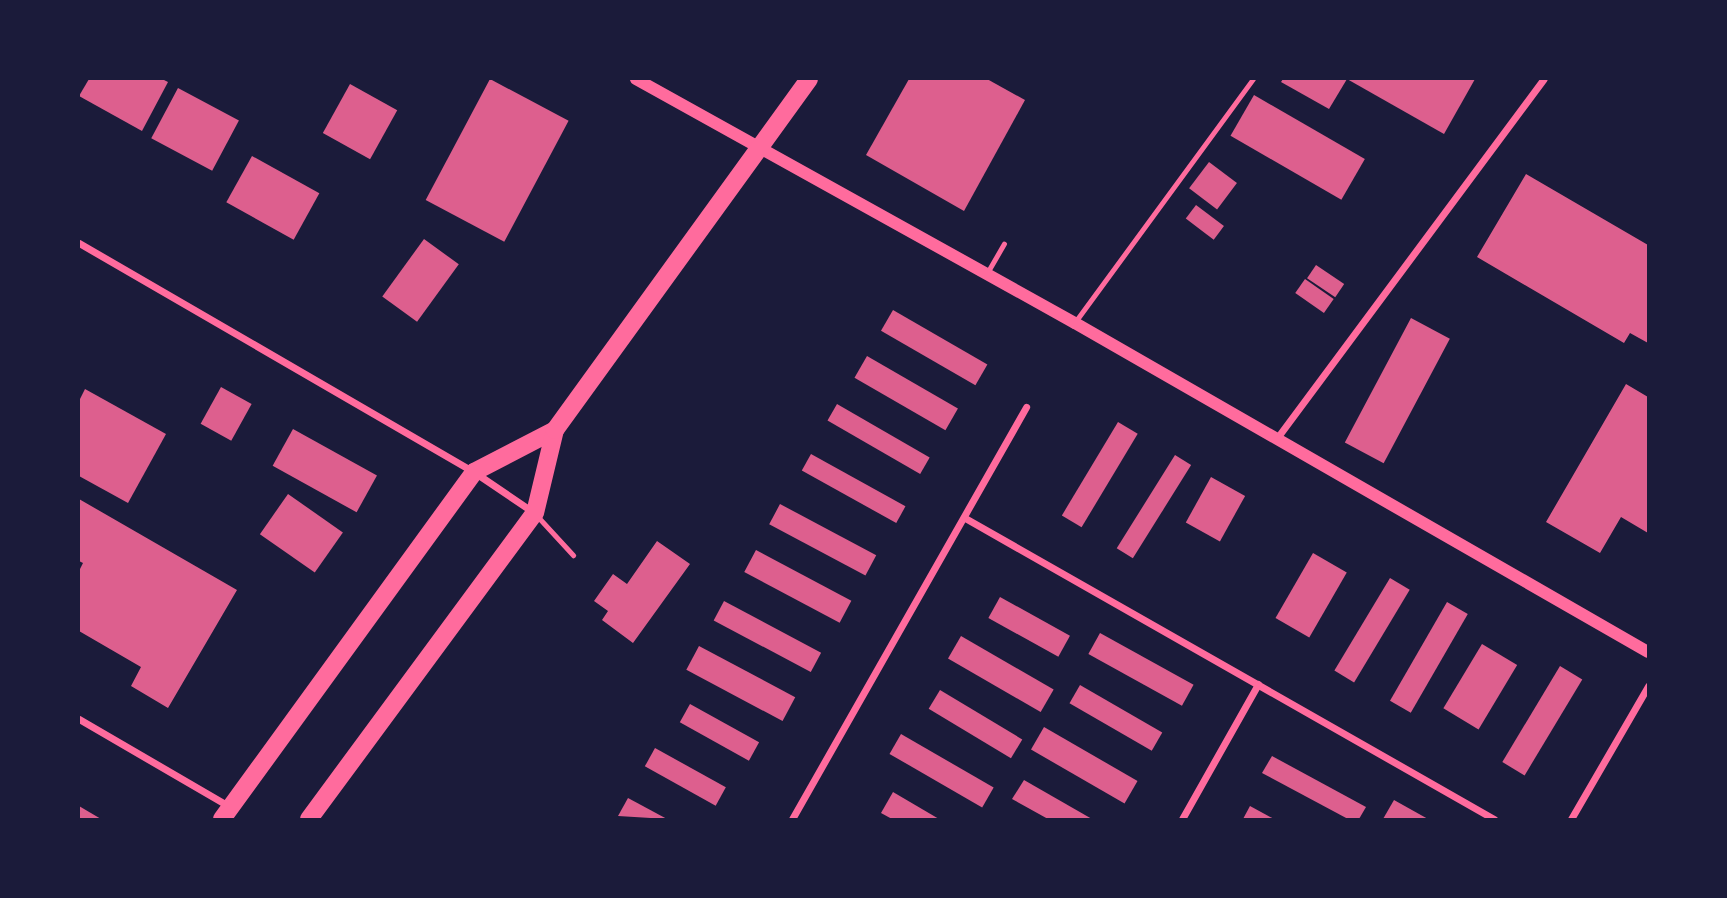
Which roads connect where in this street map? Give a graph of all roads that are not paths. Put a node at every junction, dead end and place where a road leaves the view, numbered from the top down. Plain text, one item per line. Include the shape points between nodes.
1 (636, 79) edge
2 (809, 79) edge
3 (1253, 79) edge
4 (1544, 79) edge
5 (759, 147) junction
6 (79, 243) edge
7 (1004, 244) dead end
8 (987, 274) junction
9 (1075, 323) junction
10 (1026, 407) dead end
11 (555, 430) junction
12 (1277, 439) junction
13 (474, 472) junction
14 (534, 513) junction
15 (965, 518) junction
16 (573, 555) dead end
17 (1648, 652) edge
18 (1258, 684) junction
19 (1648, 686) edge
20 (79, 719) edge
21 (227, 813) edge
22 (309, 819) edge
23 (792, 819) edge
24 (1182, 819) edge
25 (1494, 819) edge
26 (1571, 819) edge

1 - 5 street
2 - 5 main road
3 - 9 lane
4 - 12 street
5 - 8 street
5 - 11 main road
6 - 13 street
7 - 8 lane
8 - 9 street
9 - 12 street
10 - 15 street
11 - 13 main road
11 - 14 main road
12 - 17 street
13 - 14 street
13 - 21 main road
14 - 16 lane
14 - 22 main road
15 - 18 street
15 - 23 street
18 - 24 street
18 - 25 street
19 - 26 street
20 - 21 street

